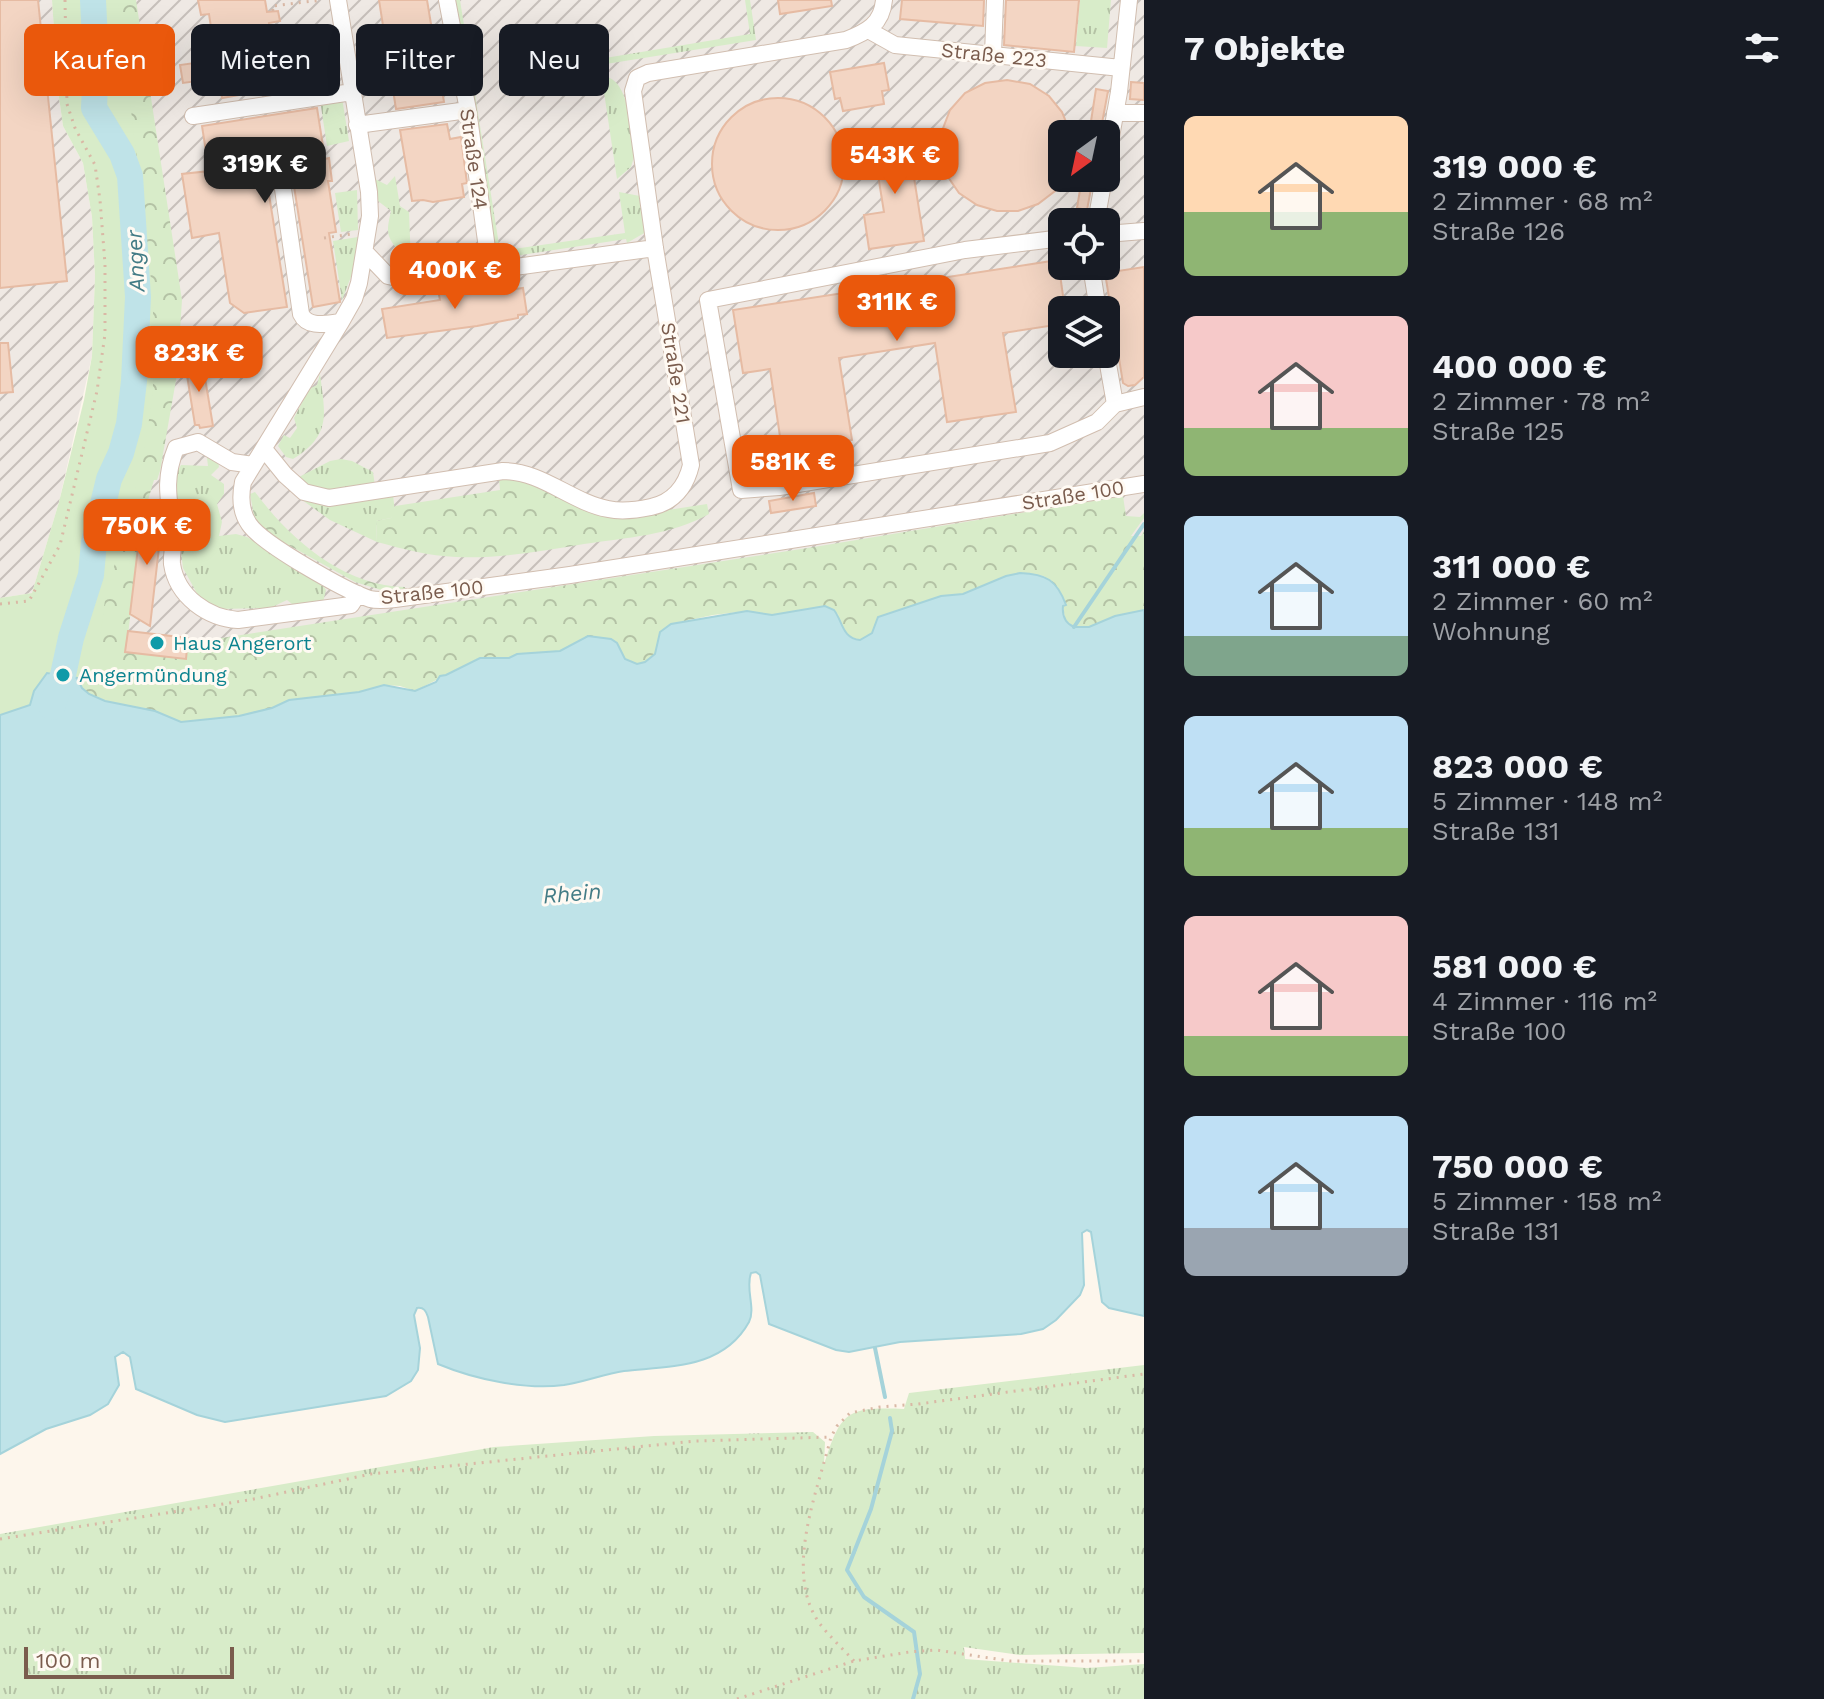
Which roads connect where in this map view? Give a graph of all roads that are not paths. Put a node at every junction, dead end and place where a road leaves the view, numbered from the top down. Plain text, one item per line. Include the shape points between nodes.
1 (338, 0) edge
2 (447, 0) edge
3 (884, 0) edge
4 (995, 0) edge
5 (1129, 0) edge
6 (870, 31) junction
7 (993, 55) junction
8 (1121, 68) junction
9 (352, 92) junction
10 (468, 110) junction
11 (1115, 113) junction
12 (1144, 113) edge
13 (193, 116) dead end
14 (1114, 120) edge
15 (357, 125) junction
16 (282, 182) dead end
17 (1144, 231) edge
18 (1120, 233) edge
19 (1048, 240) edge
20 (655, 248) junction
21 (365, 252) junction
22 (490, 270) junction
23 (341, 322) junction
24 (1109, 368) edge
25 (1144, 397) edge
26 (1115, 404) junction
27 (264, 449) junction
28 (253, 465) junction
29 (1144, 484) edge
30 (358, 594) junction

1 - 9 street, Straße 100
2 - 10 street, Straße 124
3 - 6 street
4 - 7 street
5 - 8 street
6 - 7 street, Straße 223 via 895,45
6 - 20 street, Straße 221 via 846,40 637,78 633,91
7 - 8 street, Straße 223
8 - 11 street
9 - 13 street
9 - 15 street, Straße 100
10 - 15 street
10 - 22 street, Straße 124
11 - 12 street
11 - 14 street
15 - 21 street, Straße 100 via 369,192
16 - 23 street via 301,314 310,323
17 - 18 street
19 - 26 street via 965,250 708,300 741,490 1050,443 1097,422
20 - 22 street
20 - 27 street, Straße 221 via 691,465 670,500 633,510 607,509 518,471 329,498 304,492
21 - 22 street via 388,276 412,281
21 - 23 street, Straße 100 via 354,299
23 - 27 street, Straße 100
24 - 26 street
25 - 26 street
27 - 28 street, Straße 100
28 - 30 street, Straße 100 via 243,482 246,521 255,532
28 - 30 street via 232,462 198,442 176,448 166,488 174,538 172,564 188,595 206,612 238,620 351,605
29 - 30 street, Straße 100 via 570,575 410,597 374,600

